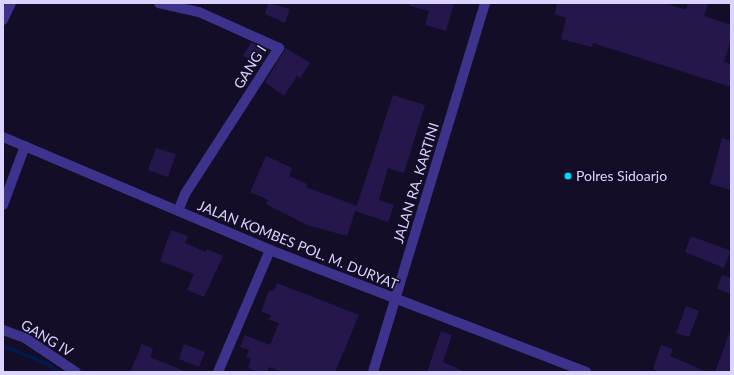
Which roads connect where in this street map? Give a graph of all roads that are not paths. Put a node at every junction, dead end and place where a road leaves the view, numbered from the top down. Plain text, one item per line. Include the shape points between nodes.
1 (10, 3) edge
2 (159, 3) edge
3 (485, 3) edge
4 (200, 7) edge
5 (3, 20) edge
6 (3, 137) edge
7 (25, 146) junction
8 (3, 205) edge
9 (178, 211) junction
10 (270, 250) junction
11 (395, 299) junction
12 (3, 330) edge
13 (76, 372) edge
14 (218, 372) edge
15 (373, 372) edge
16 (586, 372) edge

1 - 5 street
2 - 4 street, GANG I
3 - 11 street, JALAN RA. KARTINI
4 - 9 street, GANG I via 277,45 279,51 185,194
6 - 7 street, JALAN KOMBES POL. M. DURYAT
7 - 8 street
7 - 9 street, JALAN KOMBES POL. M. DURYAT
9 - 10 street, JALAN KOMBES POL. M. DURYAT
10 - 11 street, JALAN KOMBES POL. M. DURYAT
10 - 14 street
11 - 15 street, JALAN RA. KARTINI
11 - 16 street, JALAN KOMBES POL. M. DURYAT
12 - 13 street, GANG IV via 25,338

